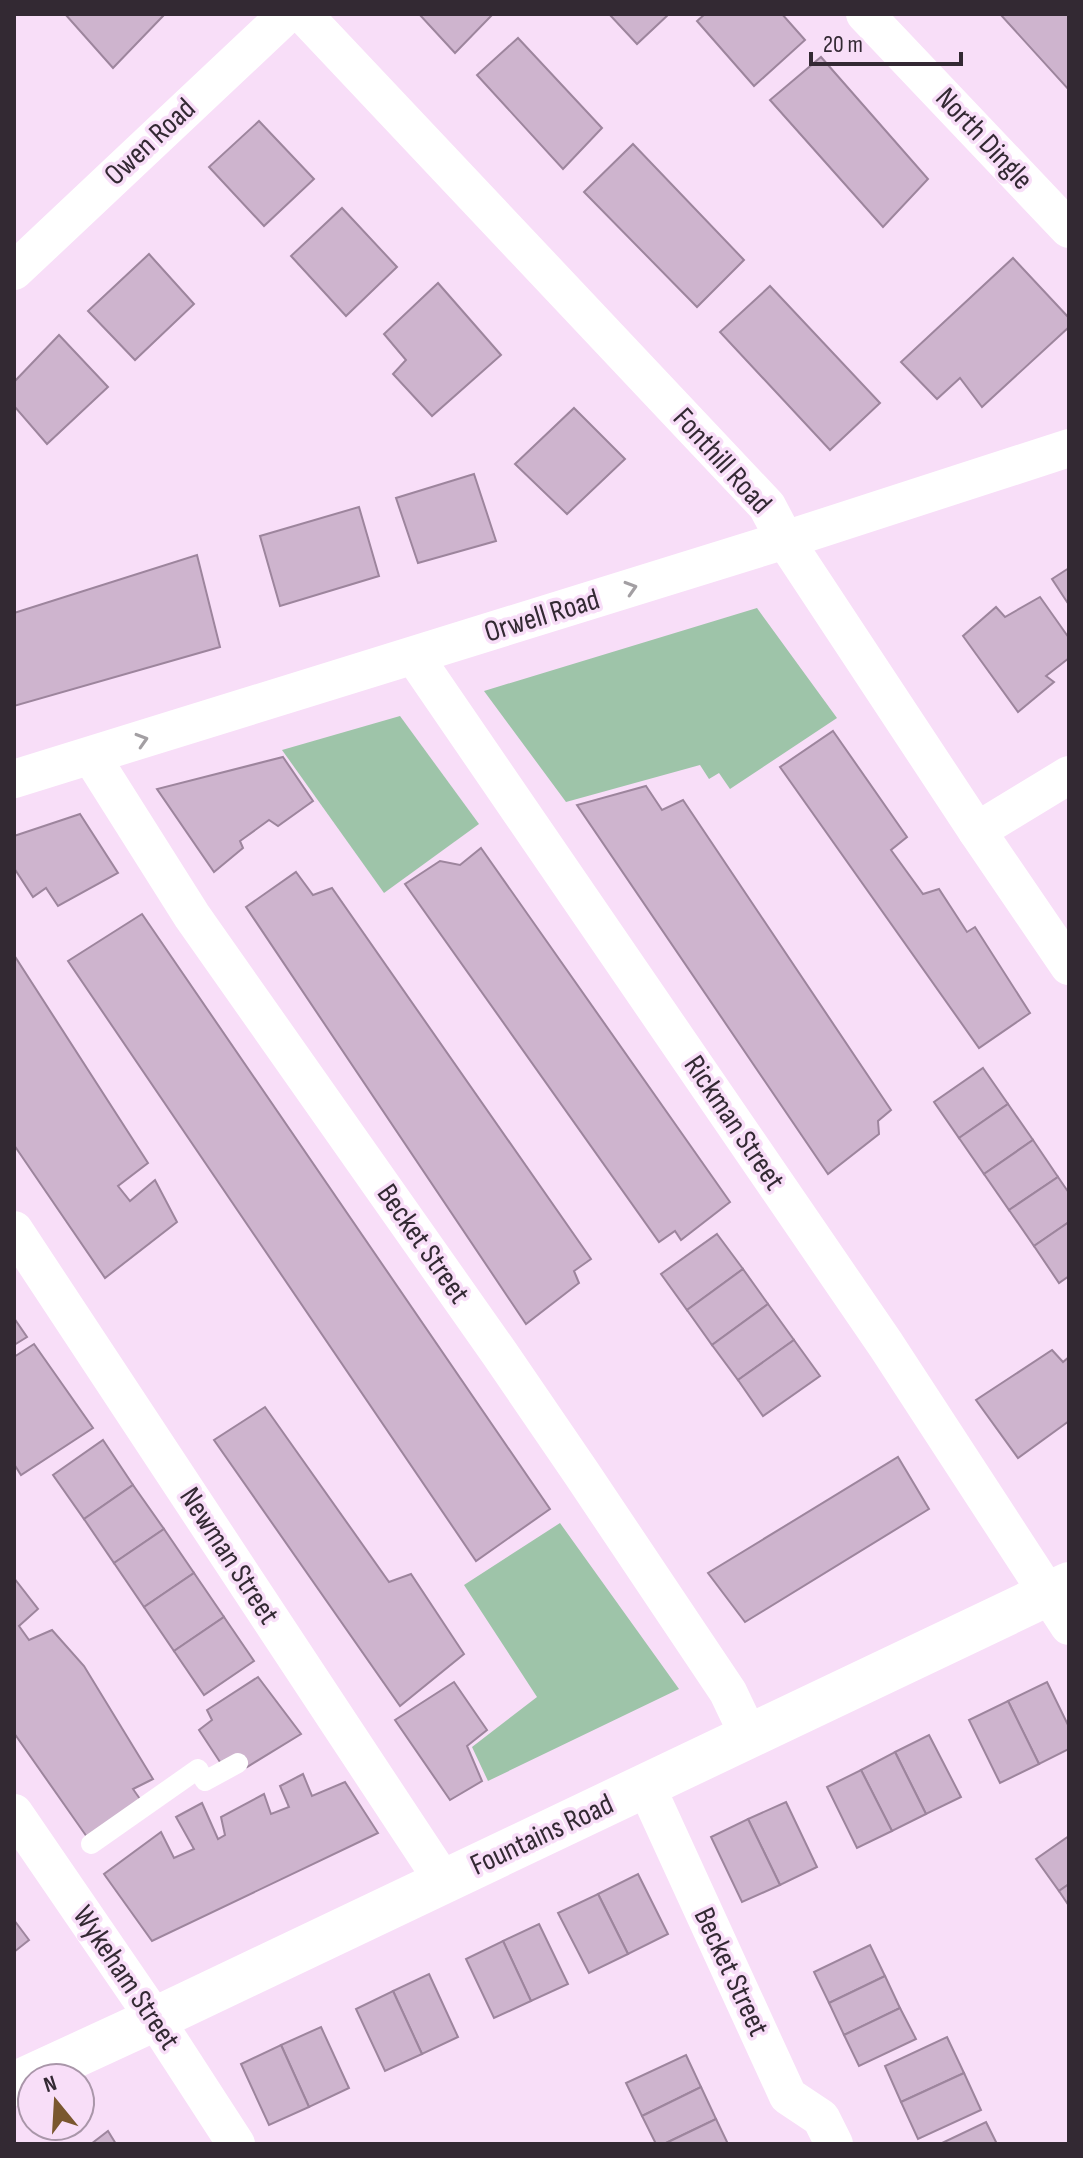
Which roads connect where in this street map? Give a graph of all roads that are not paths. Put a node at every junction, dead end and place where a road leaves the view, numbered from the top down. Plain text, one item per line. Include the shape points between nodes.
1 (287, 14) edge
2 (303, 14) edge
3 (865, 14) edge
4 (1069, 229) edge
5 (14, 271) edge
6 (1069, 448) edge
7 (785, 540) junction
8 (414, 656) junction
9 (91, 756) junction
10 (1069, 775) edge
11 (14, 779) edge
12 (977, 831) junction
13 (1069, 966) edge
14 (14, 1230) edge
15 (1062, 1601) edge
16 (749, 1736) junction
17 (238, 1763) dead end
18 (646, 1786) junction
19 (14, 1813) edge
20 (91, 1844) dead end
21 (444, 1882) junction
22 (155, 2019) junction
23 (14, 2084) edge
24 (236, 2144) edge
25 (834, 2144) edge

1 - 5 street, Owen Road
2 - 7 street, Fonthill Road via 767,506
3 - 4 street, North Dingle
6 - 7 street, Orwell Road
8 -> 7 street, Orwell Road
7 - 12 street, Fonthill Road
9 -> 8 street, Orwell Road
8 - 15 street, Rickman Street
9 - 11 street, Orwell Road
9 - 16 street, Becket Street via 192,916 574,1462 728,1692
10 - 12 street
12 - 13 street, Fonthill Road
14 - 21 street, Newman Street
15 - 16 street, Fountains Road
16 - 18 street, Fountains Road
17 - 20 lane via 205,1781 198,1769
18 - 21 street, Fountains Road
18 - 25 street, Becket Street via 788,2096 821,2118
19 - 22 street, Wykeham Street
21 - 22 street, Fountains Road
22 - 23 street, Fountains Road
22 - 24 street, Wykeham Street

